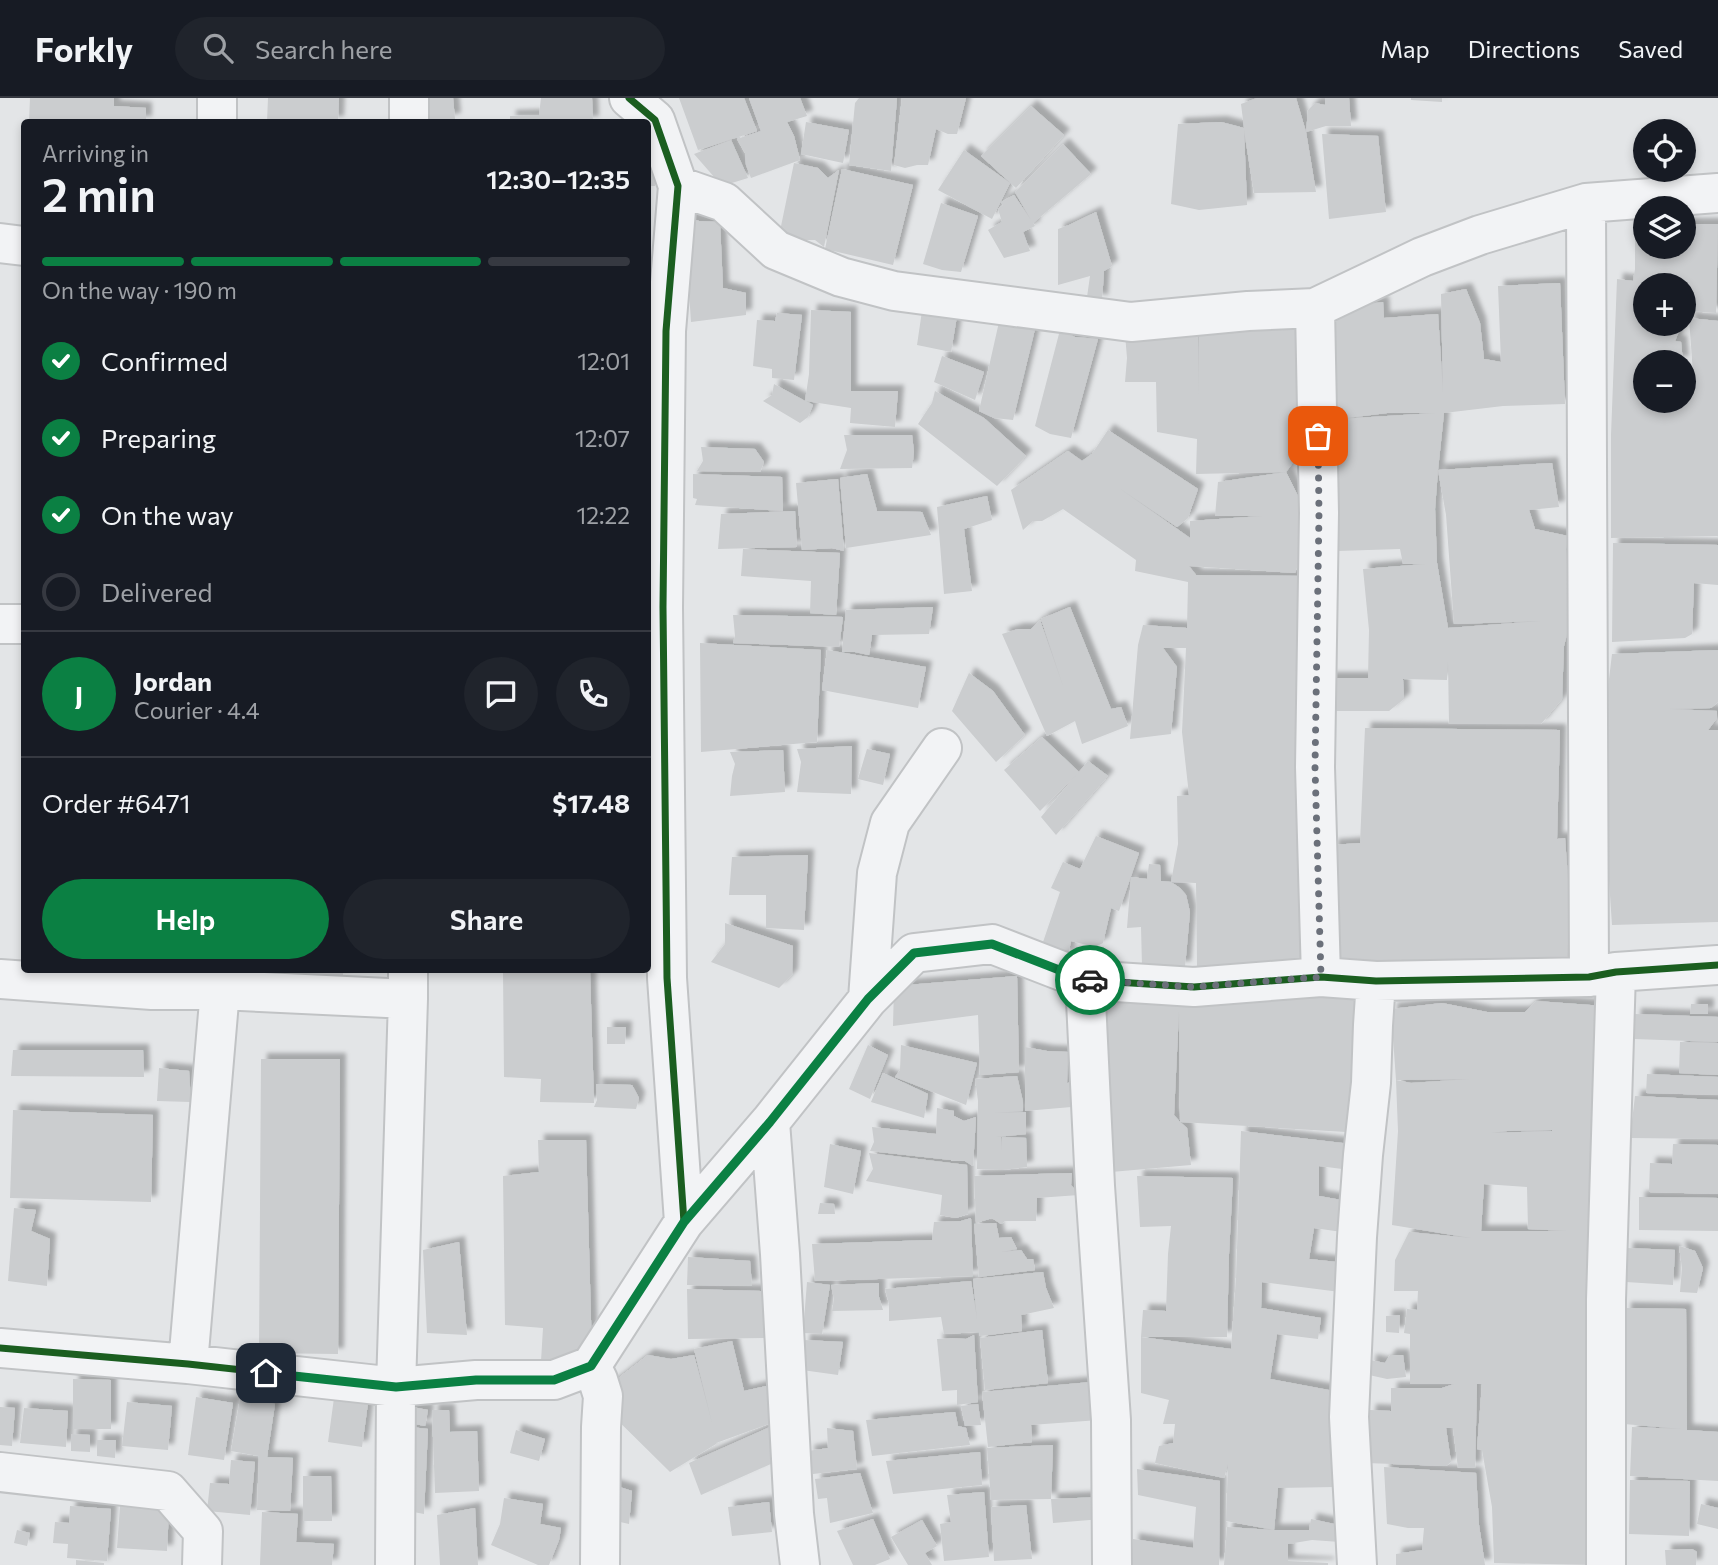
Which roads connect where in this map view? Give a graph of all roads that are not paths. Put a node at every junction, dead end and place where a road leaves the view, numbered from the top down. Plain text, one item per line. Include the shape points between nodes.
1 (217, 98) edge
2 (409, 98) edge
3 (629, 98) edge
4 (217, 119) edge
5 (409, 119) edge
6 (678, 186) junction
7 (1718, 192) edge
8 (1586, 202) junction
9 (0, 243) edge
10 (21, 246) edge
11 (1315, 308) junction
12 (657, 330) edge
13 (655, 607) edge
14 (0, 624) edge
15 (21, 625) edge
16 (942, 748) dead end
17 (1718, 965) edge
18 (1602, 975) junction
19 (1321, 977) junction
20 (0, 979) edge
21 (220, 980) edge
22 (1085, 980) junction
23 (1376, 981) junction
24 (408, 984) edge
25 (868, 999) junction
26 (770, 1122) junction
27 (684, 1222) junction
28 (0, 1348) edge
29 (188, 1364) junction
30 (591, 1366) junction
31 (396, 1387) junction
32 (0, 1472) edge
33 (202, 1565) edge
34 (395, 1565) edge
35 (600, 1565) edge
36 (800, 1565) edge
37 (1112, 1565) edge
38 (1357, 1565) edge
39 (1606, 1565) edge

1 - 4 street
2 - 5 street
3 - 6 street via 655,120
6 - 11 street via 724,202 776,250 841,277 894,290 1131,322
6 - 12 street
7 - 8 street
8 - 11 street via 1422,257
8 - 18 street
9 - 10 street
11 - 19 street via 1319,513 1315,767
12 - 13 street
13 - 27 street via 667,978
14 - 15 street
16 - 25 street via 890,823 877,873
17 - 18 street
18 - 23 street
18 - 39 street
19 - 22 street via 1194,987
19 - 23 street
20 - 21 street via 152,990
21 - 24 street
21 - 29 street
22 - 25 street via 992,944 914,953
22 - 37 street via 1111,1420
23 - 38 street via 1349,1417
24 - 31 street
25 - 26 street
26 - 27 street
26 - 36 street
27 - 30 street
28 - 29 street
29 - 31 street
30 - 31 street via 554,1380
30 - 35 street via 603,1396
31 - 34 street
32 - 33 street via 168,1490 203,1531

